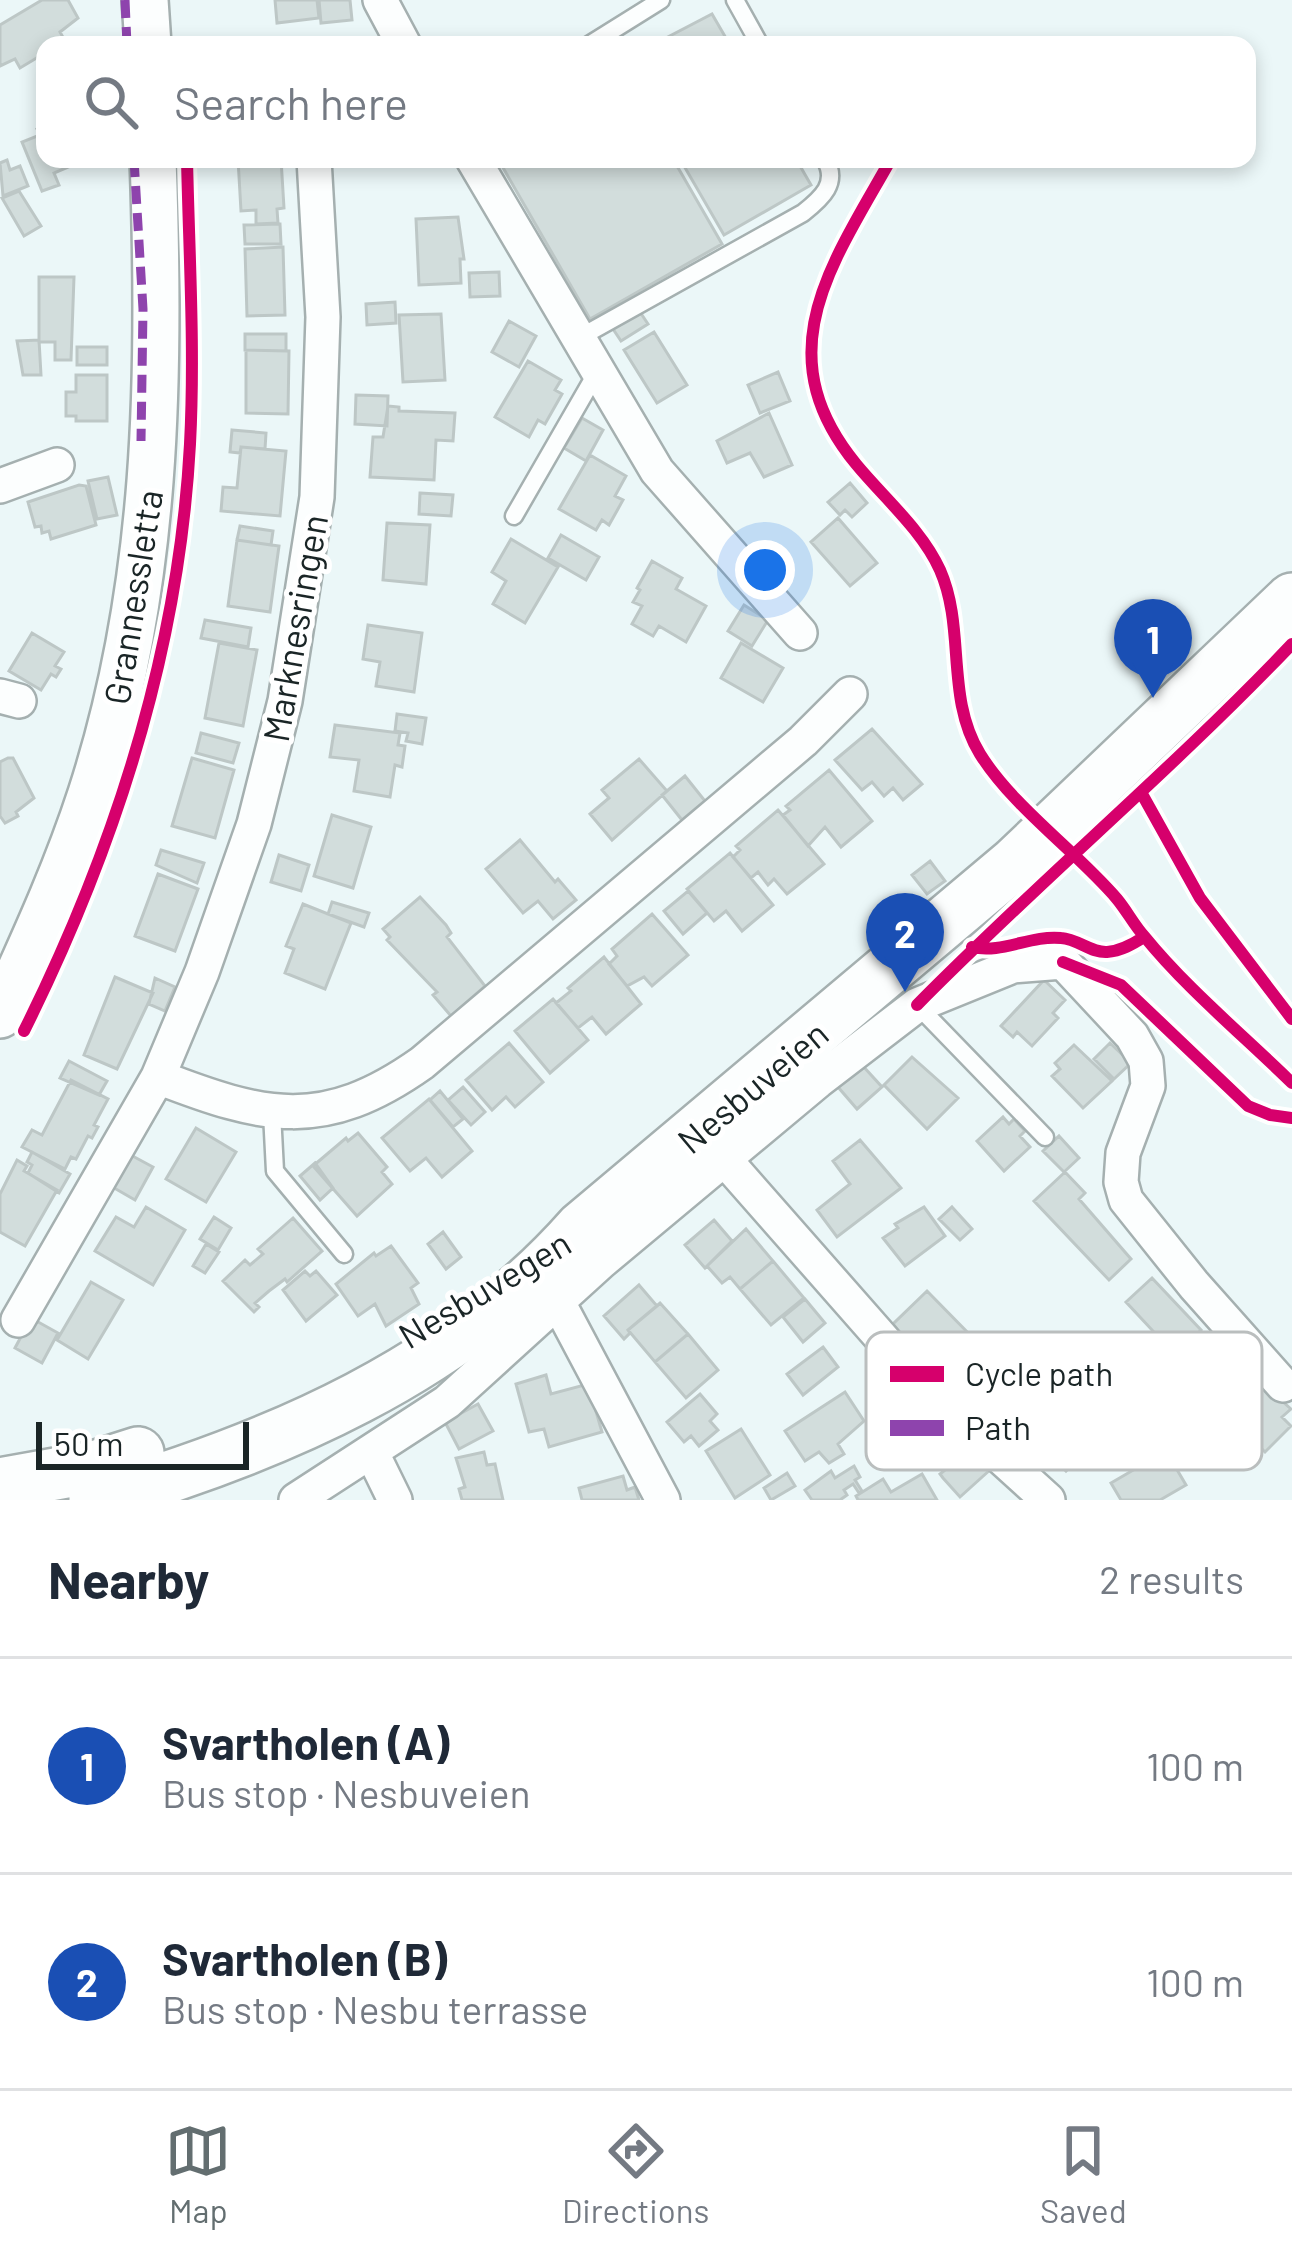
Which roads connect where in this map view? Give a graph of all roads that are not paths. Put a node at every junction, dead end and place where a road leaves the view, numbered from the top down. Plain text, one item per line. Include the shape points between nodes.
1 (145, 0) edge
2 (380, 0) edge
3 (659, 0) edge
4 (735, 0) edge
5 (147, 36) edge
6 (399, 36) edge
7 (603, 36) edge
8 (755, 36) edge
9 (153, 168) edge
10 (315, 168) edge
11 (478, 168) edge
12 (830, 168) edge
13 (577, 339) junction
14 (597, 372) junction
15 (57, 465) dead end
16 (0, 486) edge
17 (514, 515) dead end
18 (1292, 599) edge
19 (800, 633) dead end
20 (850, 694) dead end
21 (917, 1005) junction
22 (0, 1015) edge
23 (158, 1077) junction
24 (272, 1113) junction
25 (1045, 1137) dead end
26 (726, 1161) junction
27 (581, 1228) joint
28 (344, 1254) dead end
29 (559, 1304) junction
30 (18, 1320) dead end
31 (876, 1332) edge
32 (1236, 1332) edge
33 (1262, 1361) edge
34 (1283, 1385) dead end
35 (372, 1453) junction
36 (1015, 1470) edge
37 (0, 1484) edge
38 (103, 1492) edge
39 (296, 1500) edge
40 (395, 1500) edge
41 (663, 1500) edge
42 (1048, 1500) edge

1 - 5 main road
2 - 6 street
3 - 7 lane
4 - 8 lane
9 - 22 main road, Grannessletta via 156,440 129,645 91,794
10 - 23 street, Marknesringen via 323,317 316,497 285,701 254,824
11 - 13 street
12 - 13 lane via 822,198 803,213
13 - 14 street
14 - 17 lane
14 - 19 street via 657,471
15 - 16 street
18 - 27 main road, Nesbuveien via 1016,863
20 - 24 street via 422,1064 353,1103
21 - 25 lane
21 - 26 street
21 - 32 street via 1013,966 1063,962 1146,1060 1148,1086 1123,1153 1126,1200
23 - 24 street
23 - 30 street, Marknesringen
24 - 28 lane via 275,1171
26 - 29 street
26 - 31 street
27 - 38 main road, Nesbuvegen via 450,1312
29 - 35 street via 447,1402
29 - 41 street
33 - 34 street
35 - 39 street
35 - 40 street
36 - 42 street
37 - 38 main road, Nesbuvegen

